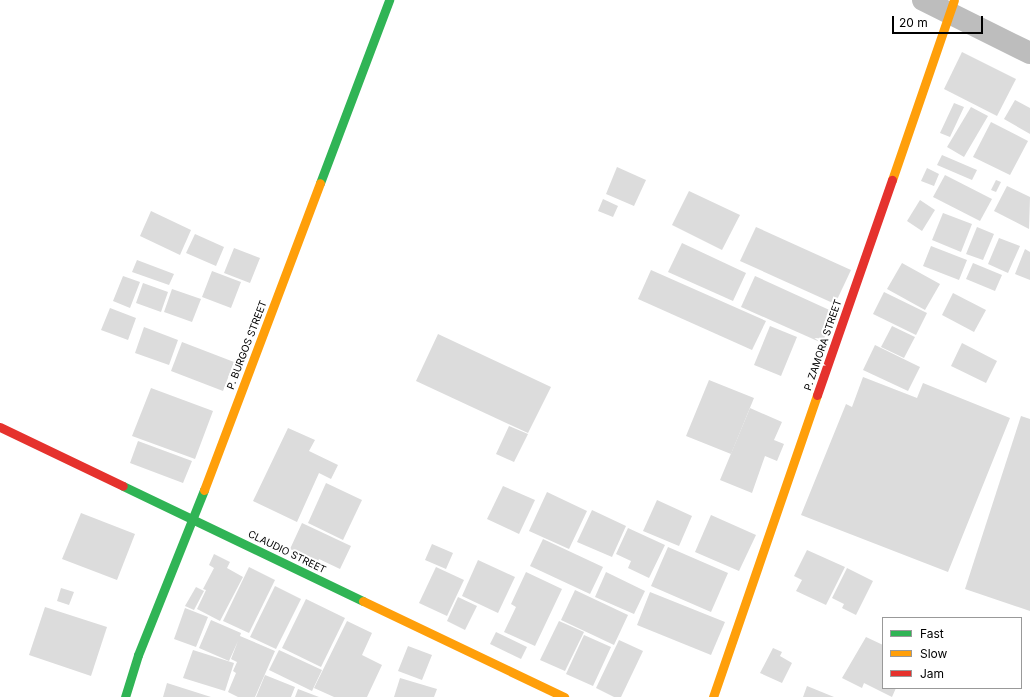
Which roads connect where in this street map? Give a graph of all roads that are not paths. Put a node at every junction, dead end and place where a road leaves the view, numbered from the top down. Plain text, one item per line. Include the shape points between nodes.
1 (390, 0) edge
2 (923, 0) edge
3 (952, 6) edge
4 (1030, 53) edge
5 (0, 427) edge
6 (193, 519) junction
7 (125, 697) edge
8 (564, 697) edge
9 (713, 697) edge

1 - 6 street, P. BURGOS STREET
2 - 3 street
3 - 4 street
3 - 9 street, P. ZAMORA STREET
5 - 6 street, CLAUDIO STREET
6 - 7 street, P. BURGOS STREET via 138,655
6 - 8 street, CLAUDIO STREET

